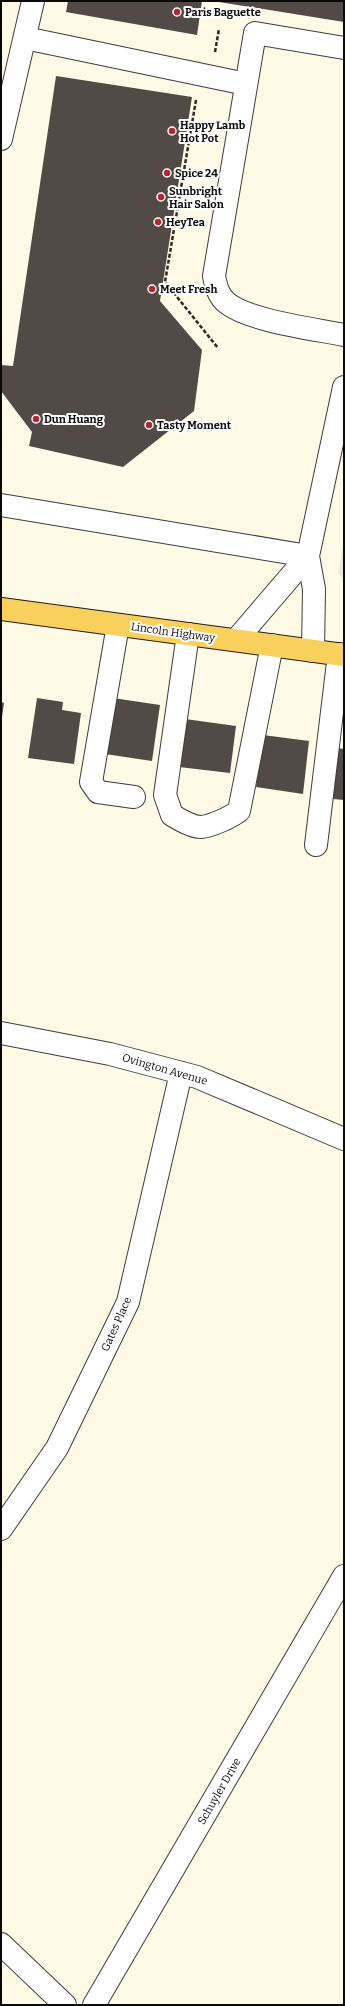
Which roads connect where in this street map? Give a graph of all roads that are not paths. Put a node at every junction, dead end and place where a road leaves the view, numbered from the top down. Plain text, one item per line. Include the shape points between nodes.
1 (33, 1) edge
2 (25, 38) junction
3 (344, 48) edge
4 (246, 84) junction
5 (1, 139) edge
6 (344, 335) edge
7 (344, 387) edge
8 (1, 505) edge
9 (308, 556) junction
10 (1, 609) edge
11 (118, 624) junction
12 (188, 634) junction
13 (236, 640) junction
14 (272, 645) junction
15 (313, 651) junction
16 (342, 654) edge
17 (134, 796) dead end
18 (316, 845) dead end
19 (1, 1033) edge
20 (181, 1073) junction
21 (344, 1139) edge
22 (1, 1529) edge
23 (344, 1576) edge
24 (1, 1944) edge
25 (65, 2005) edge
26 (94, 2005) edge

1 - 2 street
2 - 4 street
2 - 5 street
3 - 4 street via 255,33
4 - 6 street via 214,276 217,290 227,303 246,313 278,323
7 - 9 street
8 - 9 street
9 - 13 street
9 - 15 street via 314,588
10 - 11 main road, Lincoln Highway
11 - 12 main road, Lincoln Highway
11 - 17 street via 91,782 98,792
12 - 13 main road, Lincoln Highway
12 - 14 street via 165,795 172,815 183,822 201,827 232,817 240,811
13 - 14 main road, Lincoln Highway
14 - 15 main road, Lincoln Highway
15 - 16 main road, Lincoln Highway
16 - 18 street
19 - 20 street, Ovington Avenue via 110,1054
20 - 21 street, Ovington Avenue via 197,1077
20 - 22 street, Gates Place via 128,1302 57,1448
23 - 26 street, Schuyler Drive
24 - 25 street

